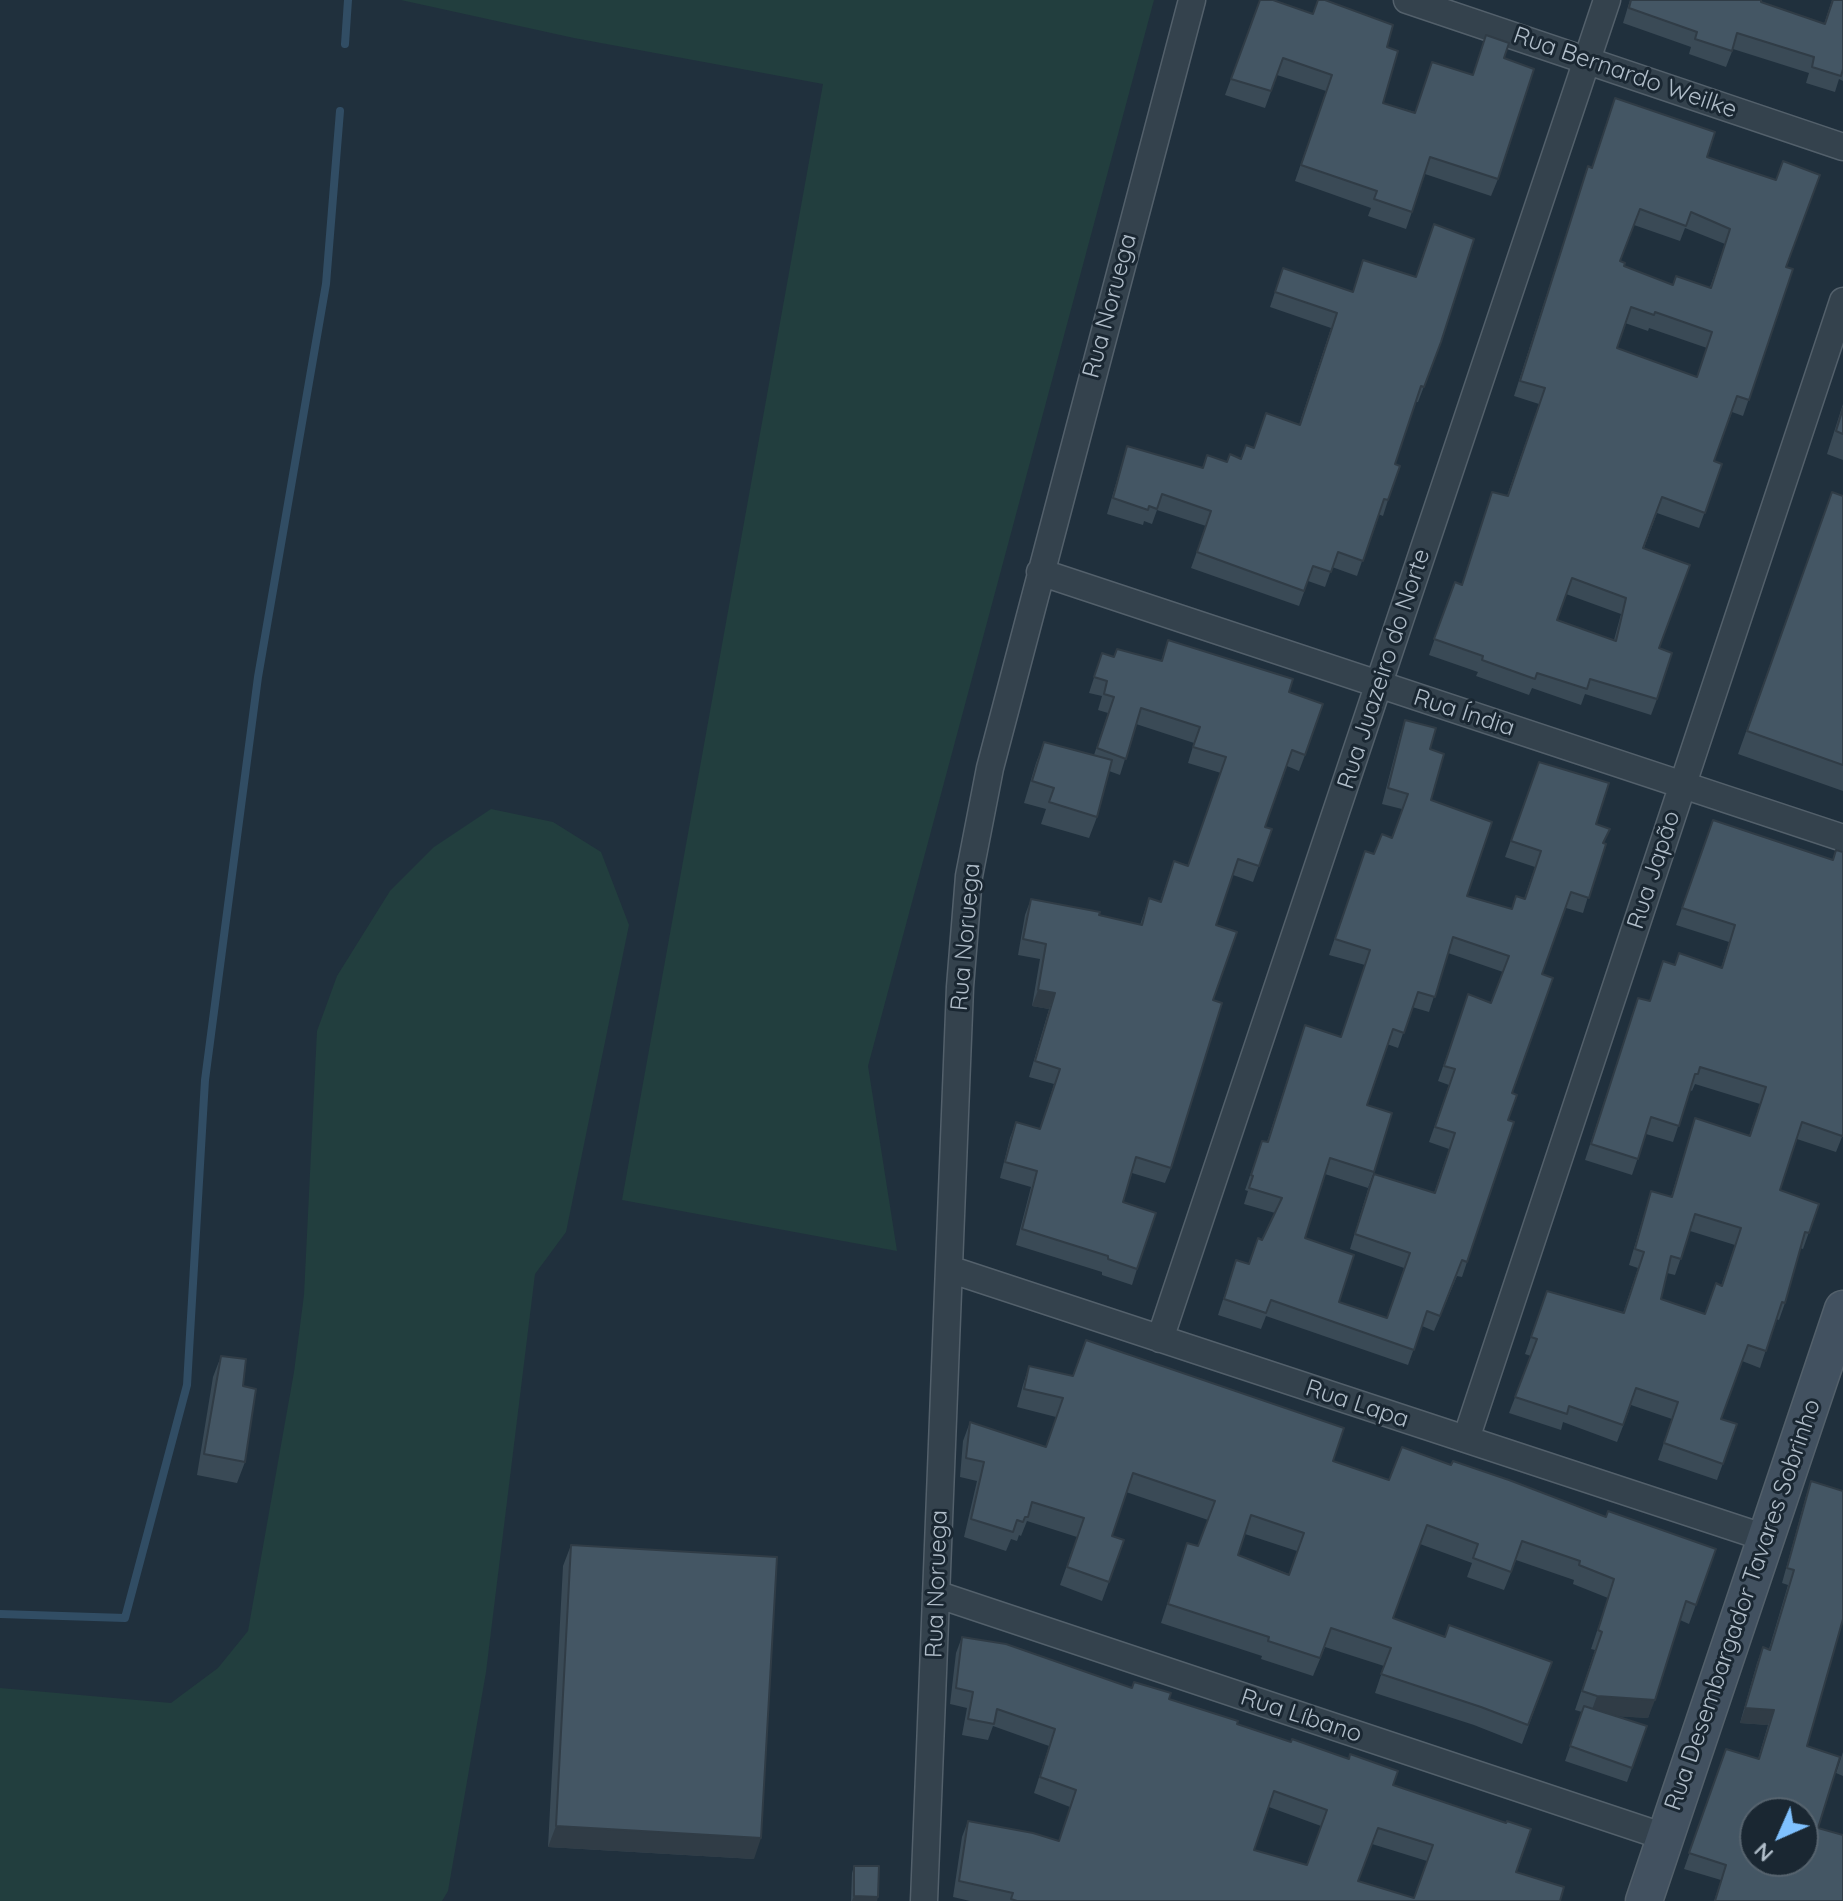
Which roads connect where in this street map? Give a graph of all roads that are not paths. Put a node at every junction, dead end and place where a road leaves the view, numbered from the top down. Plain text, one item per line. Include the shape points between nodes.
1 (1192, 0) edge
2 (1407, 0) edge
3 (1607, 0) edge
4 (1587, 61) junction
5 (1843, 147) edge
6 (1843, 301) edge
7 (1040, 572) junction
8 (1379, 684) junction
9 (1683, 785) junction
10 (1843, 838) edge
11 (949, 1269) junction
12 (1843, 1309) edge
13 (1160, 1339) junction
14 (1466, 1439) junction
15 (1766, 1538) junction
16 (936, 1594) junction
17 (1665, 1837) junction
18 (924, 1901) edge
19 (1644, 1901) edge

1 - 7 street, Rua Noruega
2 - 4 street, Rua Bernardo Weilke
3 - 4 street, Rua Juazeiro do Norte
4 - 5 street, Rua Bernardo Weilke
4 - 8 street, Rua Juazeiro do Norte
6 - 9 street, Rua Japão
7 - 8 street, Rua Índia
7 - 11 street, Rua Noruega via 990,768 969,876
8 - 9 street, Rua Índia
8 - 13 street, Rua Juazeiro do Norte
9 - 10 street, Rua Índia
9 - 14 street, Rua Japão
11 - 13 street, Rua Lapa
11 - 16 street, Rua Noruega
12 - 15 street, Rua Desembargador Tavares Sobrinho
13 - 14 street, Rua Lapa
14 - 15 street, Rua Lapa
15 - 17 street, Rua Desembargador Tavares Sobrinho
16 - 17 street, Rua Líbano
16 - 18 street, Rua Noruega
17 - 19 street, Rua Desembargador Tavares Sobrinho

